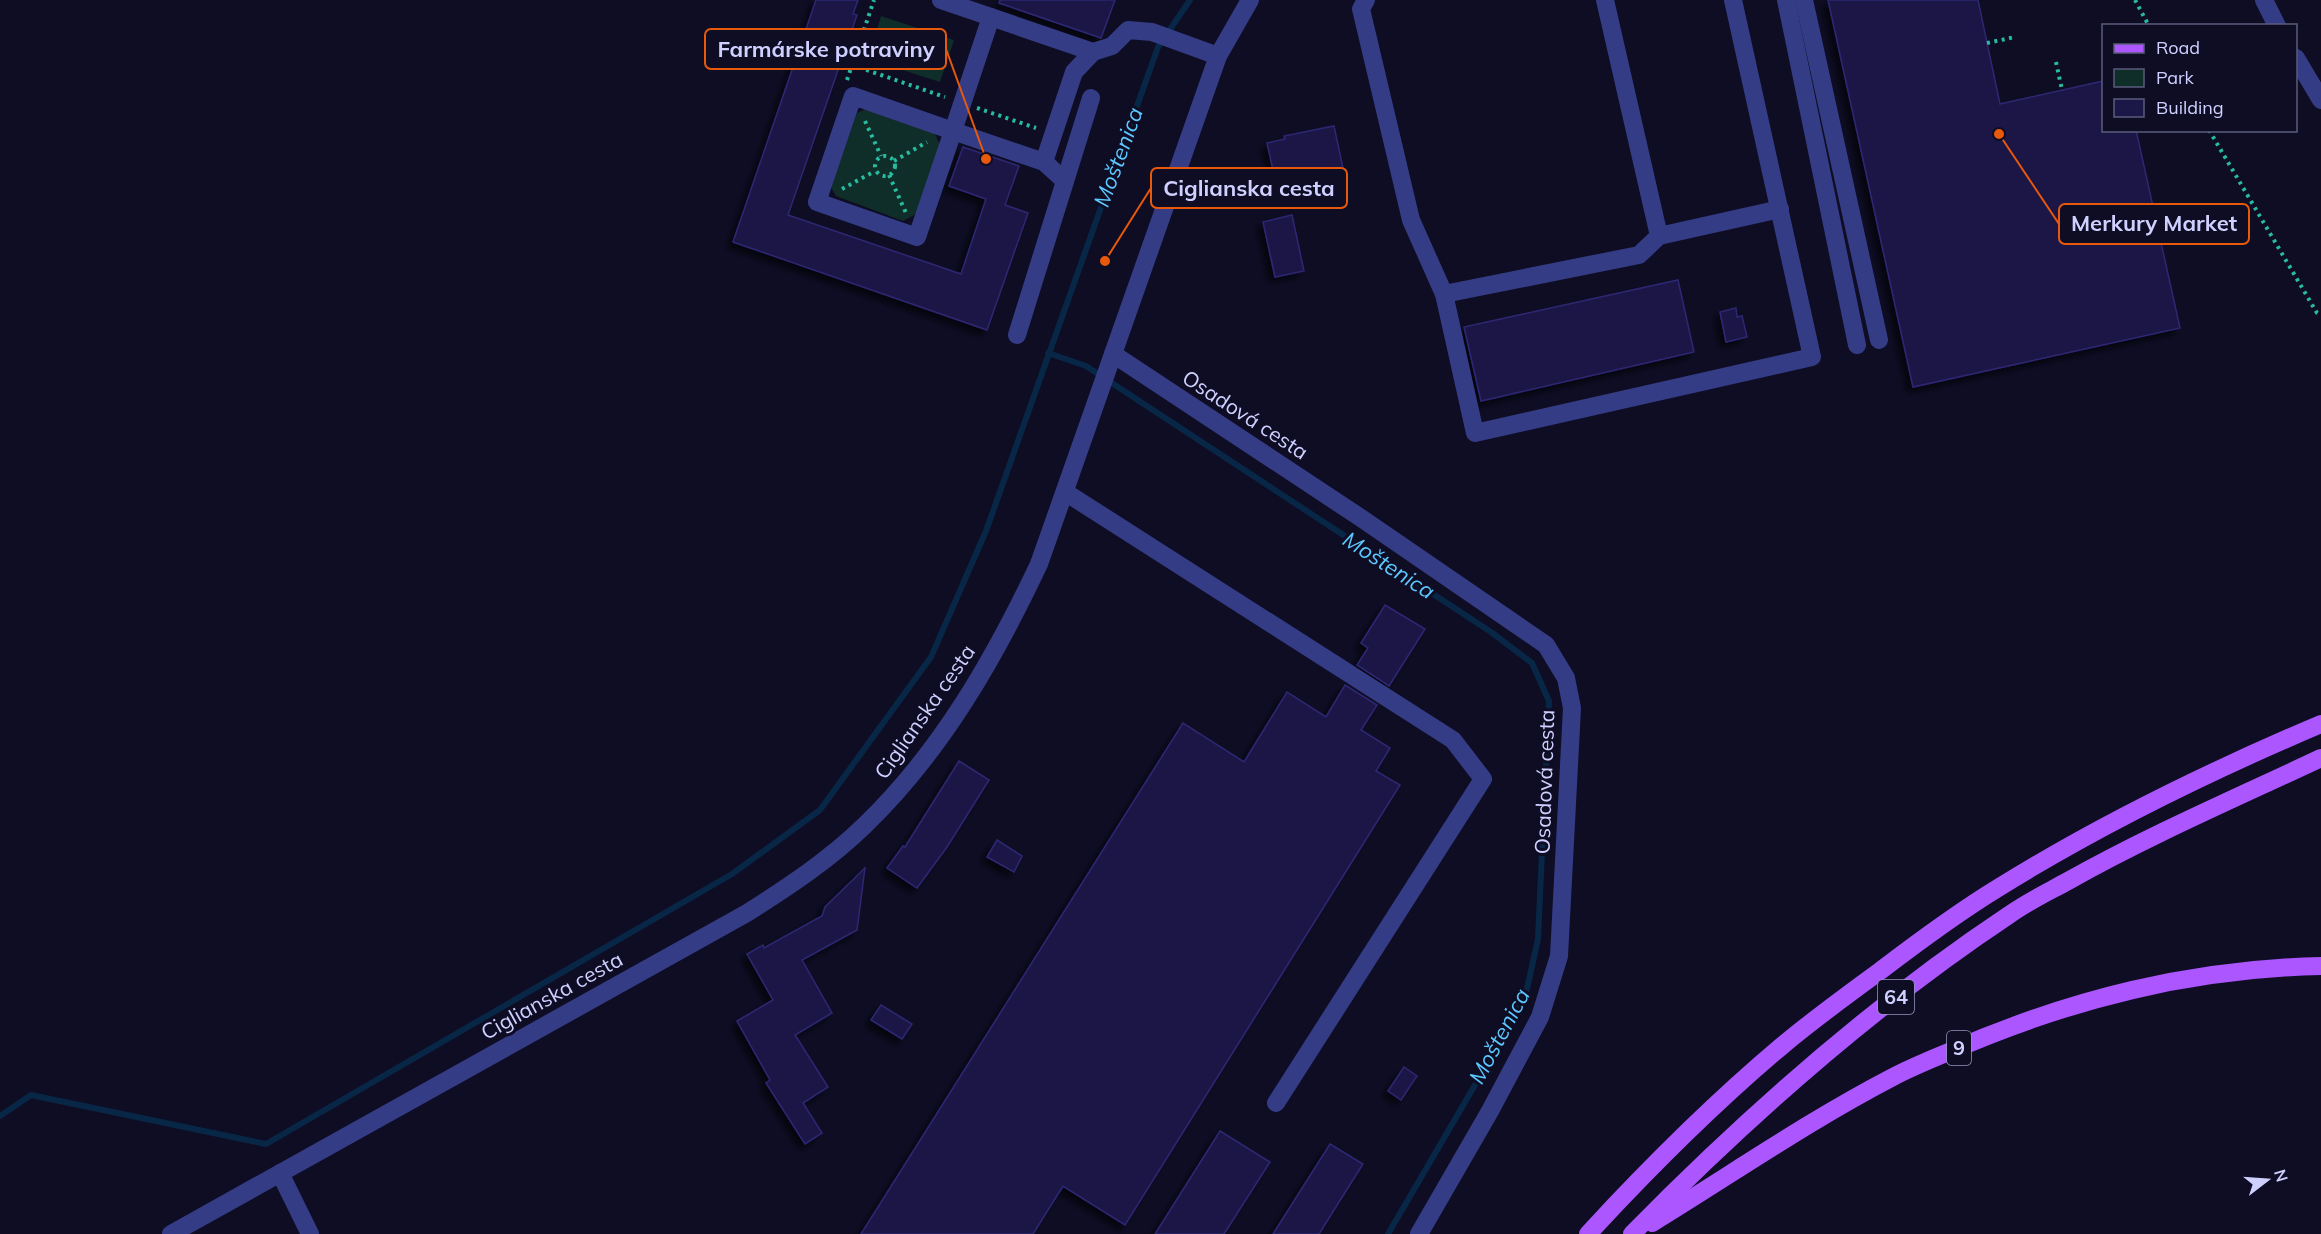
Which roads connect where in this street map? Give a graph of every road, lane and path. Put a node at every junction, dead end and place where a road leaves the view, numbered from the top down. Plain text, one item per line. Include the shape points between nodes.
1 (941, 0) edge
2 (1250, 0) edge
3 (1366, 0) edge
4 (1605, 0) edge
5 (1733, 0) edge
6 (1786, 0) edge
7 (1803, 0) edge
8 (2135, 0) edge
9 (2264, 0) edge
10 (991, 17) junction
11 (2149, 24) edge
12 (2276, 24) edge
13 (2014, 36) dead end
14 (1987, 43) dead end
15 (1093, 52) junction
16 (1218, 56) junction
17 (2297, 61) edge
18 (2056, 62) dead end
19 (2062, 90) dead end
20 (1091, 98) dead end
21 (2321, 100) edge
22 (953, 131) junction
23 (2210, 132) edge
24 (1044, 162) junction
25 (875, 171) junction
26 (889, 175) junction
27 (1065, 181) junction
28 (817, 202) junction
29 (1780, 209) junction
30 (1659, 236) junction
31 (917, 237) junction
32 (1444, 294) junction
33 (2321, 316) edge
34 (1017, 335) dead end
35 (1879, 340) dead end
36 (1857, 345) dead end
37 (1107, 371) junction
38 (1065, 492) junction
39 (2321, 724) edge
40 (2321, 758) edge
41 (2321, 966) edge
42 (1276, 1103) dead end
43 (280, 1173) junction
44 (171, 1234) edge
45 (310, 1234) edge
46 (1419, 1234) edge
47 (1588, 1234) edge
48 (1634, 1234) edge

1 - 10 street
2 - 16 street, Ciglianska cesta
3 - 32 street via 1361,9 1411,220
4 - 30 street
5 - 29 street
6 - 36 street
7 - 35 street
8 - 11 path
9 - 12 street
10 - 15 street
10 - 22 street
13 - 14 path
15 - 16 street via 1112,46 1128,30 1152,33
15 - 24 street via 1074,72
16 - 37 street, Ciglianska cesta
17 - 21 street
18 - 19 path
20 - 27 street
22 - 24 street
22 - 28 street via 853,96
22 - 31 street
23 - 33 path
24 - 27 street
25 - 26 path via 884,177
25 - 26 path via 876,160 890,157 895,166
25 - 28 path
26 - 31 path
27 - 34 street
28 - 31 street
29 - 30 street
29 - 32 street via 1812,357 1474,433
30 - 32 street via 1639,255
37 - 38 street, Ciglianska cesta
37 - 46 street, Osadová cesta via 1361,518 1546,645 1566,678 1572,708 1559,956 1540,1017
38 - 42 street via 1453,740 1483,779
38 - 43 street, Ciglianska cesta via 1039,564 1010,626 969,695 899,790 842,846 794,884 747,913
39 - 47 main road via 2184,785 2087,836 1997,888 1919,942 1783,1045 1627,1191
40 - 48 main road, 64 via 2104,861 2010,914 1876,1011 1682,1183
41 - 48 main road, 9 via 2181,980 2062,1008 2016,1024 1894,1076
43 - 44 street, Ciglianska cesta
43 - 45 street

